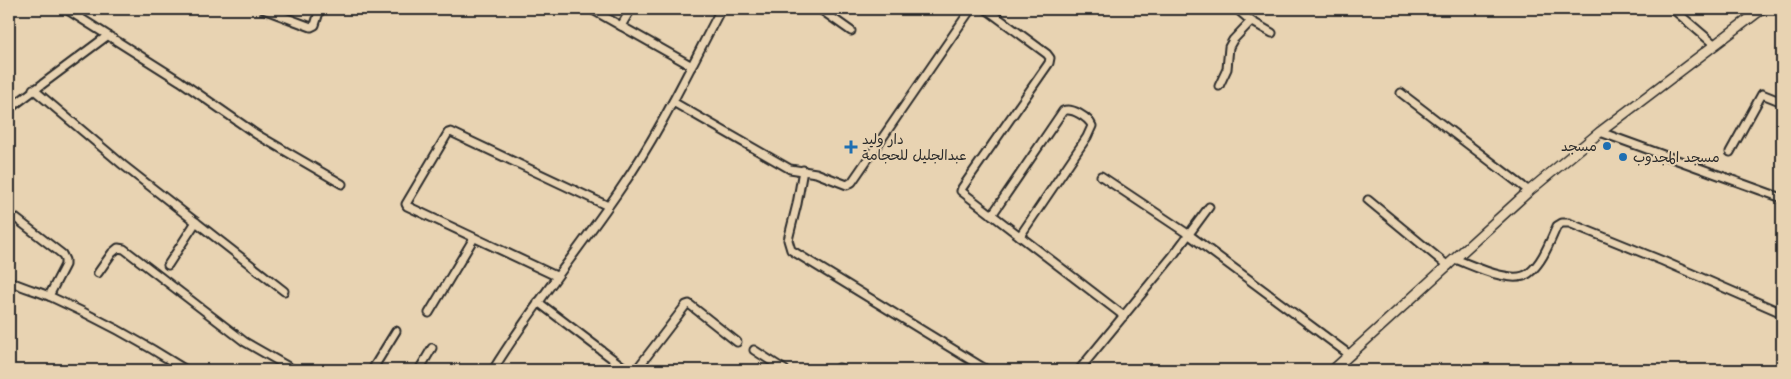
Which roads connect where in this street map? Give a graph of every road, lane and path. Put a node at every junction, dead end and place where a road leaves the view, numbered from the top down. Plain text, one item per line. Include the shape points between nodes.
1 (66, 9) edge
2 (265, 9) edge
3 (320, 9) edge
4 (591, 9) edge
5 (631, 9) edge
6 (721, 9) edge
7 (820, 9) edge
8 (971, 9) edge
9 (986, 9) edge
10 (1236, 9) edge
11 (1673, 9) edge
12 (1762, 9) edge
13 (1251, 21) junction
14 (621, 26) junction
15 (851, 31) dead end
16 (1272, 33) dead end
17 (107, 36) junction
18 (1715, 45) junction
19 (692, 66) junction
20 (1219, 86) dead end
21 (34, 89) junction
22 (1401, 93) dead end
23 (673, 102) junction
24 (1782, 102) edge
25 (9, 109) edge
26 (1600, 132) junction
27 (1730, 152) dead end
28 (803, 170) junction
29 (1101, 176) dead end
30 (342, 184) dead end
31 (1529, 191) junction
32 (1782, 198) edge
33 (1368, 200) dead end
34 (608, 206) junction
35 (1209, 206) dead end
36 (9, 213) edge
37 (992, 215) junction
38 (196, 222) junction
39 (1188, 234) junction
40 (1020, 236) junction
41 (474, 238) junction
42 (1451, 262) junction
43 (168, 265) dead end
44 (98, 273) dead end
45 (556, 276) junction
46 (9, 281) edge
47 (284, 291) dead end
48 (48, 296) junction
49 (538, 302) junction
50 (428, 313) dead end
51 (1782, 313) edge
52 (1124, 316) junction
53 (396, 331) dead end
54 (737, 342) dead end
55 (432, 348) dead end
56 (754, 350) dead end
57 (1350, 355) junction
58 (186, 370) edge
59 (294, 370) edge
60 (372, 370) edge
61 (419, 370) edge
62 (493, 370) edge
63 (632, 370) edge
64 (785, 370) edge
65 (987, 370) edge
66 (1079, 370) edge
67 (1333, 370) edge

1 - 17 street
2 - 3 street via 311,28
4 - 14 street
5 - 14 street
6 - 19 street
7 - 15 street
8 - 28 street via 852,182 841,184
9 - 37 street via 1050,58 962,188 963,194
10 - 13 street
11 - 18 street
12 - 18 street
13 - 16 street
13 - 20 street via 1229,47 1227,68
14 - 19 street
17 - 21 street
17 - 30 street via 180,81 256,134
18 - 26 street
19 - 23 street
21 - 25 street
21 - 38 street
22 - 31 street
23 - 28 street via 790,169
23 - 34 street
24 - 27 street via 1762,94
26 - 31 street
26 - 32 street
28 - 65 street via 788,240 791,250
29 - 39 street
31 - 42 street
33 - 42 street
34 - 41 street via 450,132 406,204
34 - 45 street
35 - 39 street
36 - 48 street via 66,260
37 - 40 street
37 - 40 street via 1063,111 1070,110 1089,121 1092,126 1087,137
38 - 43 street
38 - 47 street
39 - 52 street
39 - 57 street
40 - 52 street
41 - 45 street
41 - 50 street
42 - 51 street via 1514,278 1525,276 1542,257 1557,226 1569,223
42 - 57 street
44 - 59 street via 112,253 118,248 124,249 245,342
45 - 49 street
46 - 48 street
48 - 58 street via 115,328
49 - 62 street
49 - 63 street via 626,369
52 - 66 street
53 - 60 street
54 - 63 street via 689,304 637,369
55 - 61 street
56 - 64 street
57 - 67 street

